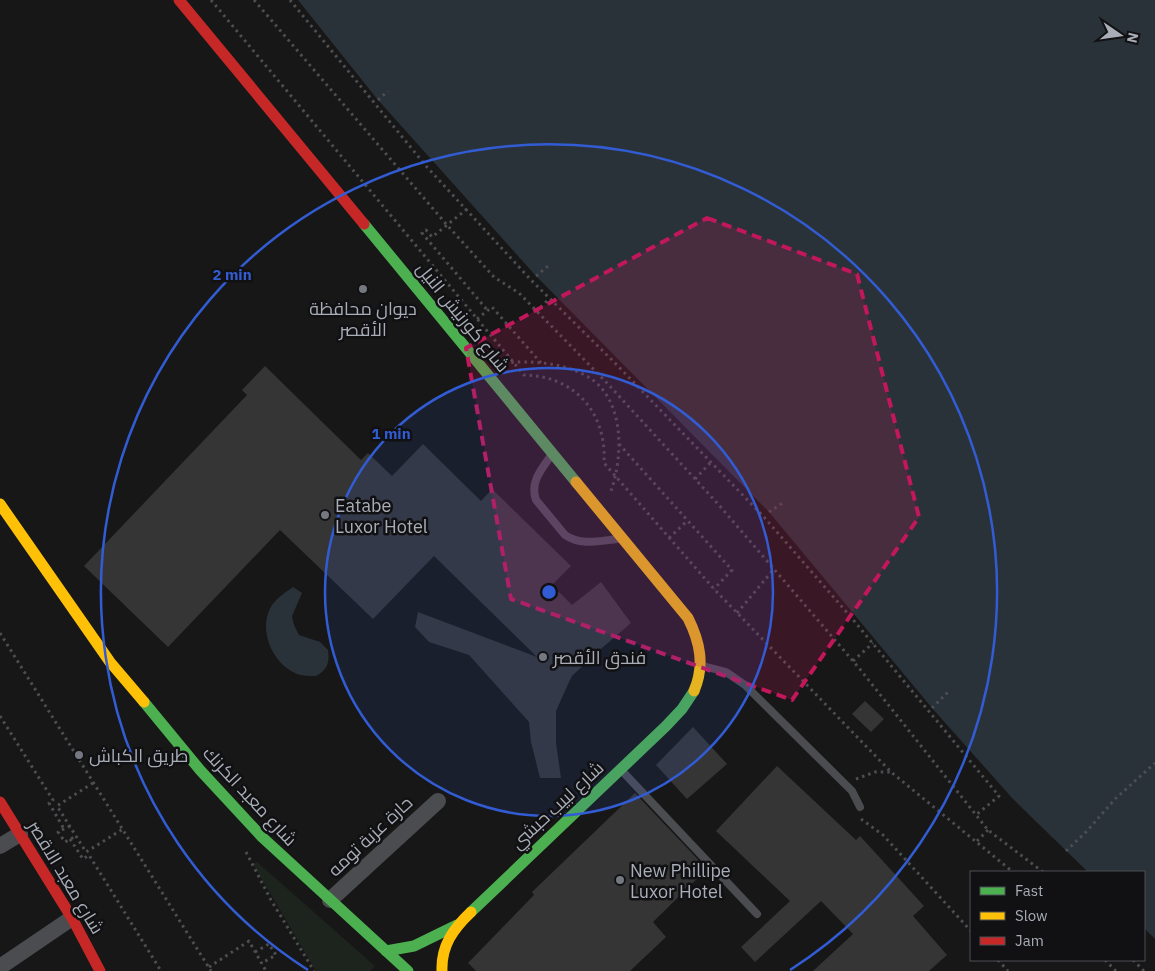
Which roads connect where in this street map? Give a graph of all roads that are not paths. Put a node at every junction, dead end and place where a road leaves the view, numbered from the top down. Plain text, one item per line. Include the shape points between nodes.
1 (179, 0) edge
2 (552, 454) junction
3 (0, 504) edge
4 (621, 539) junction
5 (700, 666) junction
6 (621, 770) junction
7 (438, 801) dead end
8 (0, 802) edge
9 (860, 807) road end
10 (20, 834) junction
11 (0, 846) edge
12 (330, 900) junction
13 (757, 914) dead end
14 (72, 918) junction
15 (457, 924) junction
16 (386, 951) junction
17 (0, 967) edge
18 (100, 971) edge
19 (408, 971) edge
20 (442, 971) edge

1 - 2 main road, شارع كورنيش النيل
2 - 4 main road, شارع كورنيش النيل
2 - 4 lane via 534,483 536,500 571,538 584,542
3 - 12 main road, شارع معبد الكرنك via 110,662 200,770 262,836
4 - 5 main road, شارع كورنيش النيل via 688,618 698,641
5 - 6 main road, شارع لبيب حبشي via 695,690 681,710
5 - 9 lane via 736,677 852,791
6 - 13 lane
6 - 15 main road, شارع لبيب حبشي
7 - 12 street, حارة عزبة تومه
8 - 10 main road, شارع معبد الاقصر
10 - 11 street
10 - 14 main road, شارع معبد الاقصر
12 - 16 main road, شارع معبد الكرنك
14 - 17 street
14 - 18 main road, شارع معبد الاقصر
15 - 16 main road via 419,945
15 - 20 main road, شارع لبيب حبشي via 442,952
16 - 19 main road, شارع معبد الكرنك

